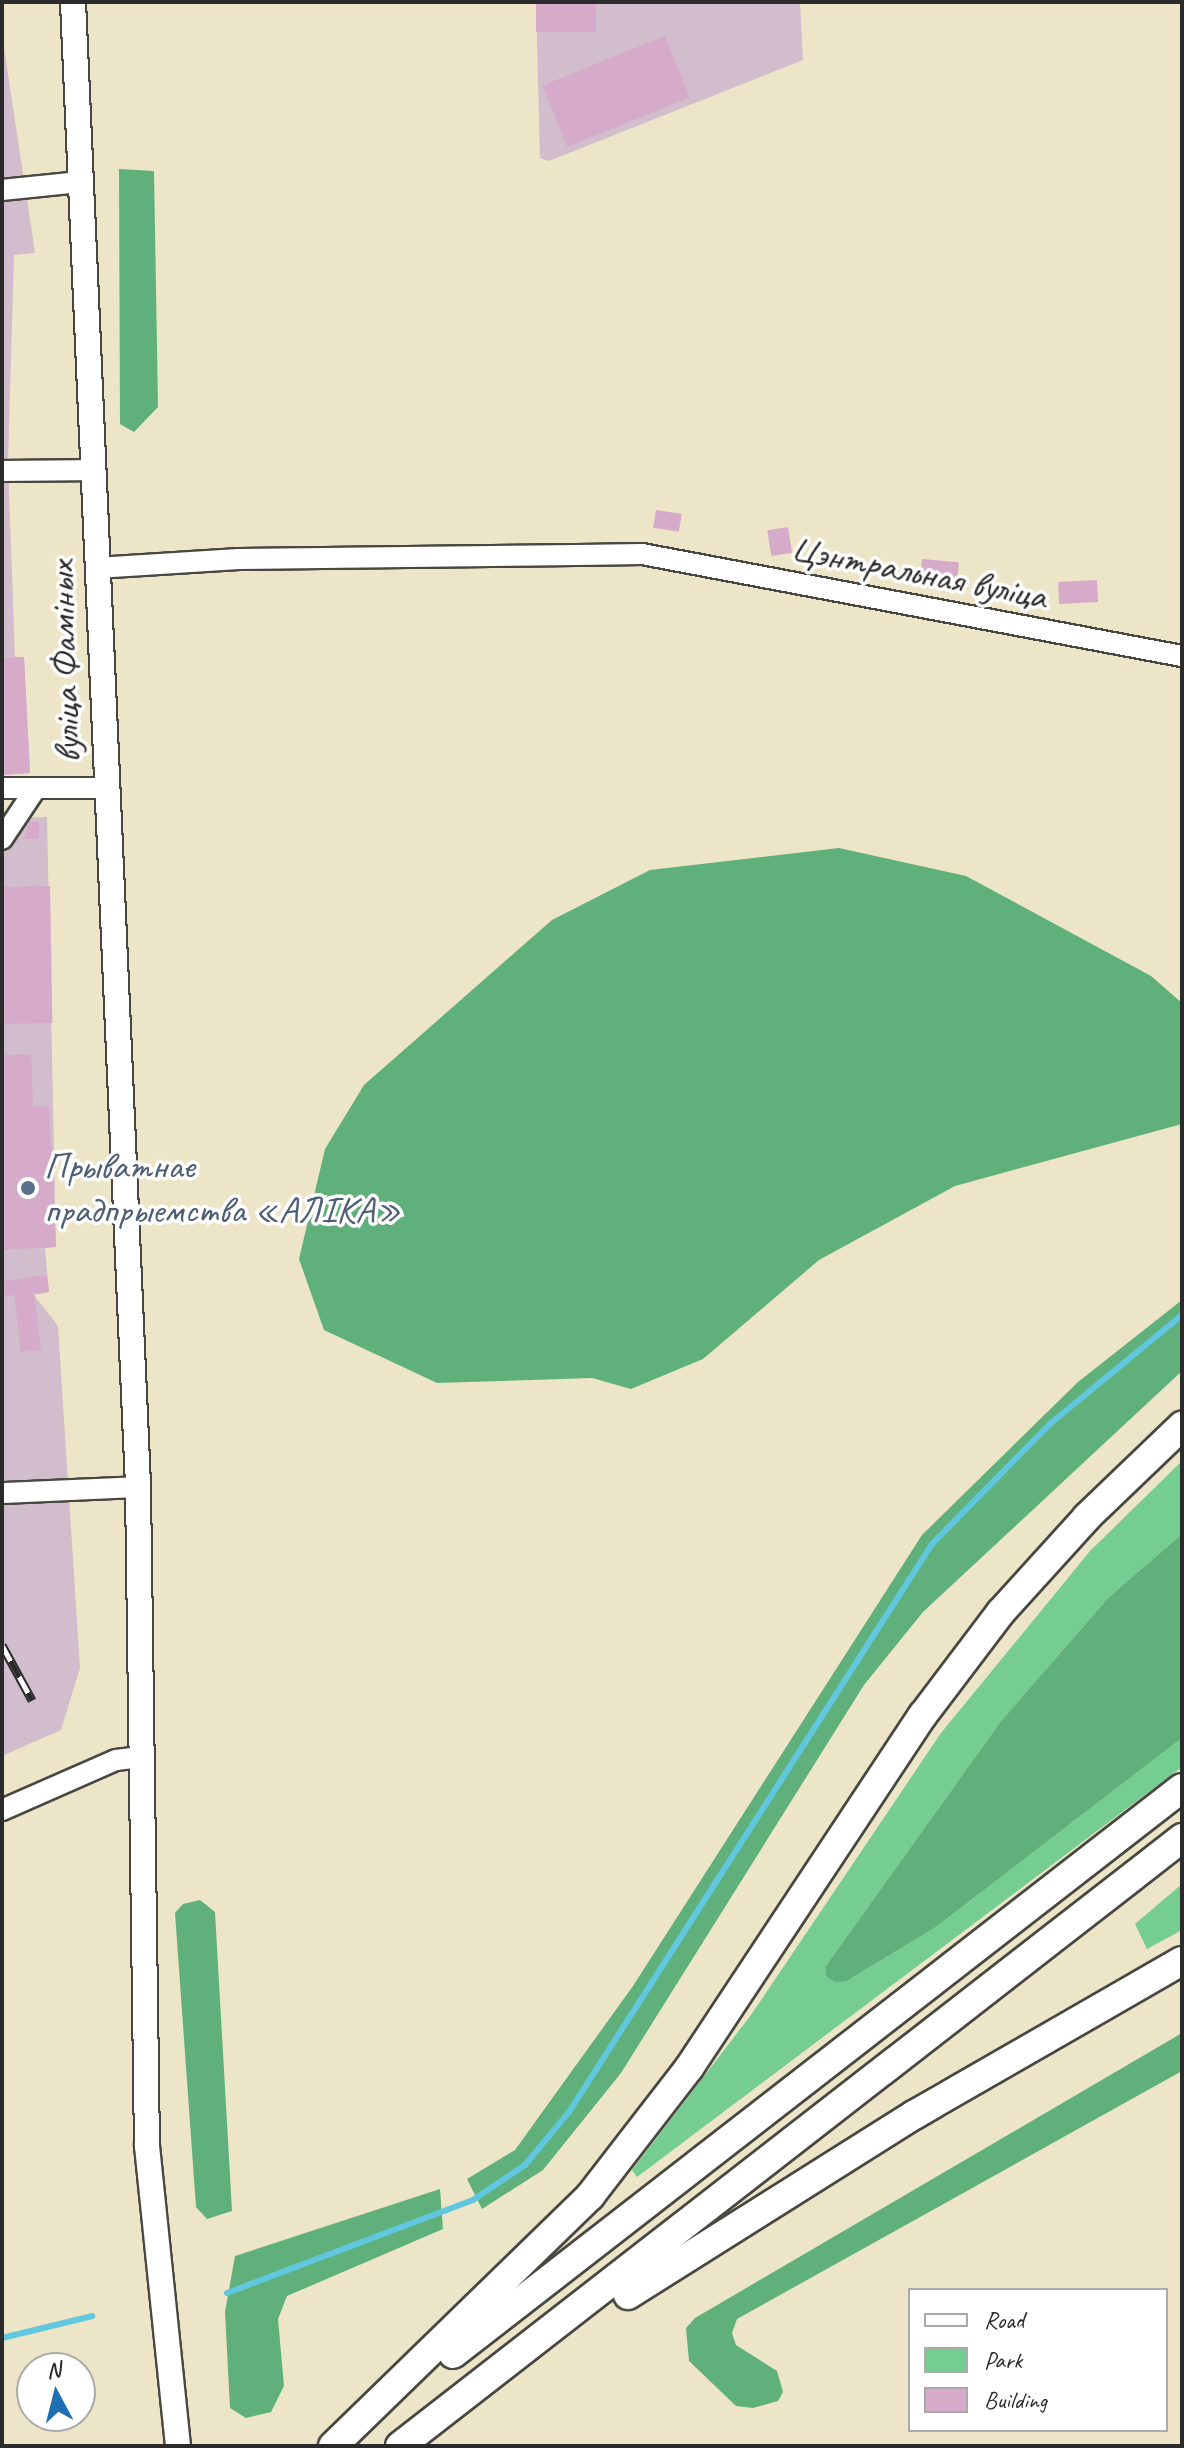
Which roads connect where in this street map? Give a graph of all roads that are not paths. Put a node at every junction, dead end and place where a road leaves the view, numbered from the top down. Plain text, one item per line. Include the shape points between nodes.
1 (73, 2) edge
2 (80, 182) junction
3 (2, 190) edge
4 (93, 470) junction
5 (2, 471) edge
6 (96, 568) junction
7 (1182, 656) edge
8 (2, 788) edge
9 (36, 788) junction
10 (105, 788) junction
11 (2, 839) edge
12 (1182, 1426) edge
13 (138, 1487) junction
14 (2, 1493) edge
15 (141, 1757) junction
16 (1182, 1788) edge
17 (2, 1810) edge
18 (1182, 1838) edge
19 (1182, 1961) edge
20 (178, 2446) edge
21 (334, 2446) edge
22 (402, 2446) edge

1 - 2 main road, вуліца Фаміных
2 - 3 street
2 - 4 main road, вуліца Фаміных
4 - 5 street
4 - 6 main road, вуліца Фаміных
6 - 7 street, Цэнтральная вуліца via 239,559 642,554
6 - 10 main road, вуліца Фаміных
8 - 9 street
9 - 10 street
9 - 11 street
10 - 13 main road, вуліца Фаміных
12 - 21 highway via 1087,1517 992,1624 923,1715 689,2068 590,2196
13 - 14 street
13 - 15 main road, вуліца Фаміных
15 - 17 street via 116,1760
15 - 20 main road, вуліца Фаміных via 147,2146
16 - 21 highway
18 - 22 highway
19 - 22 highway via 926,2107 719,2234

